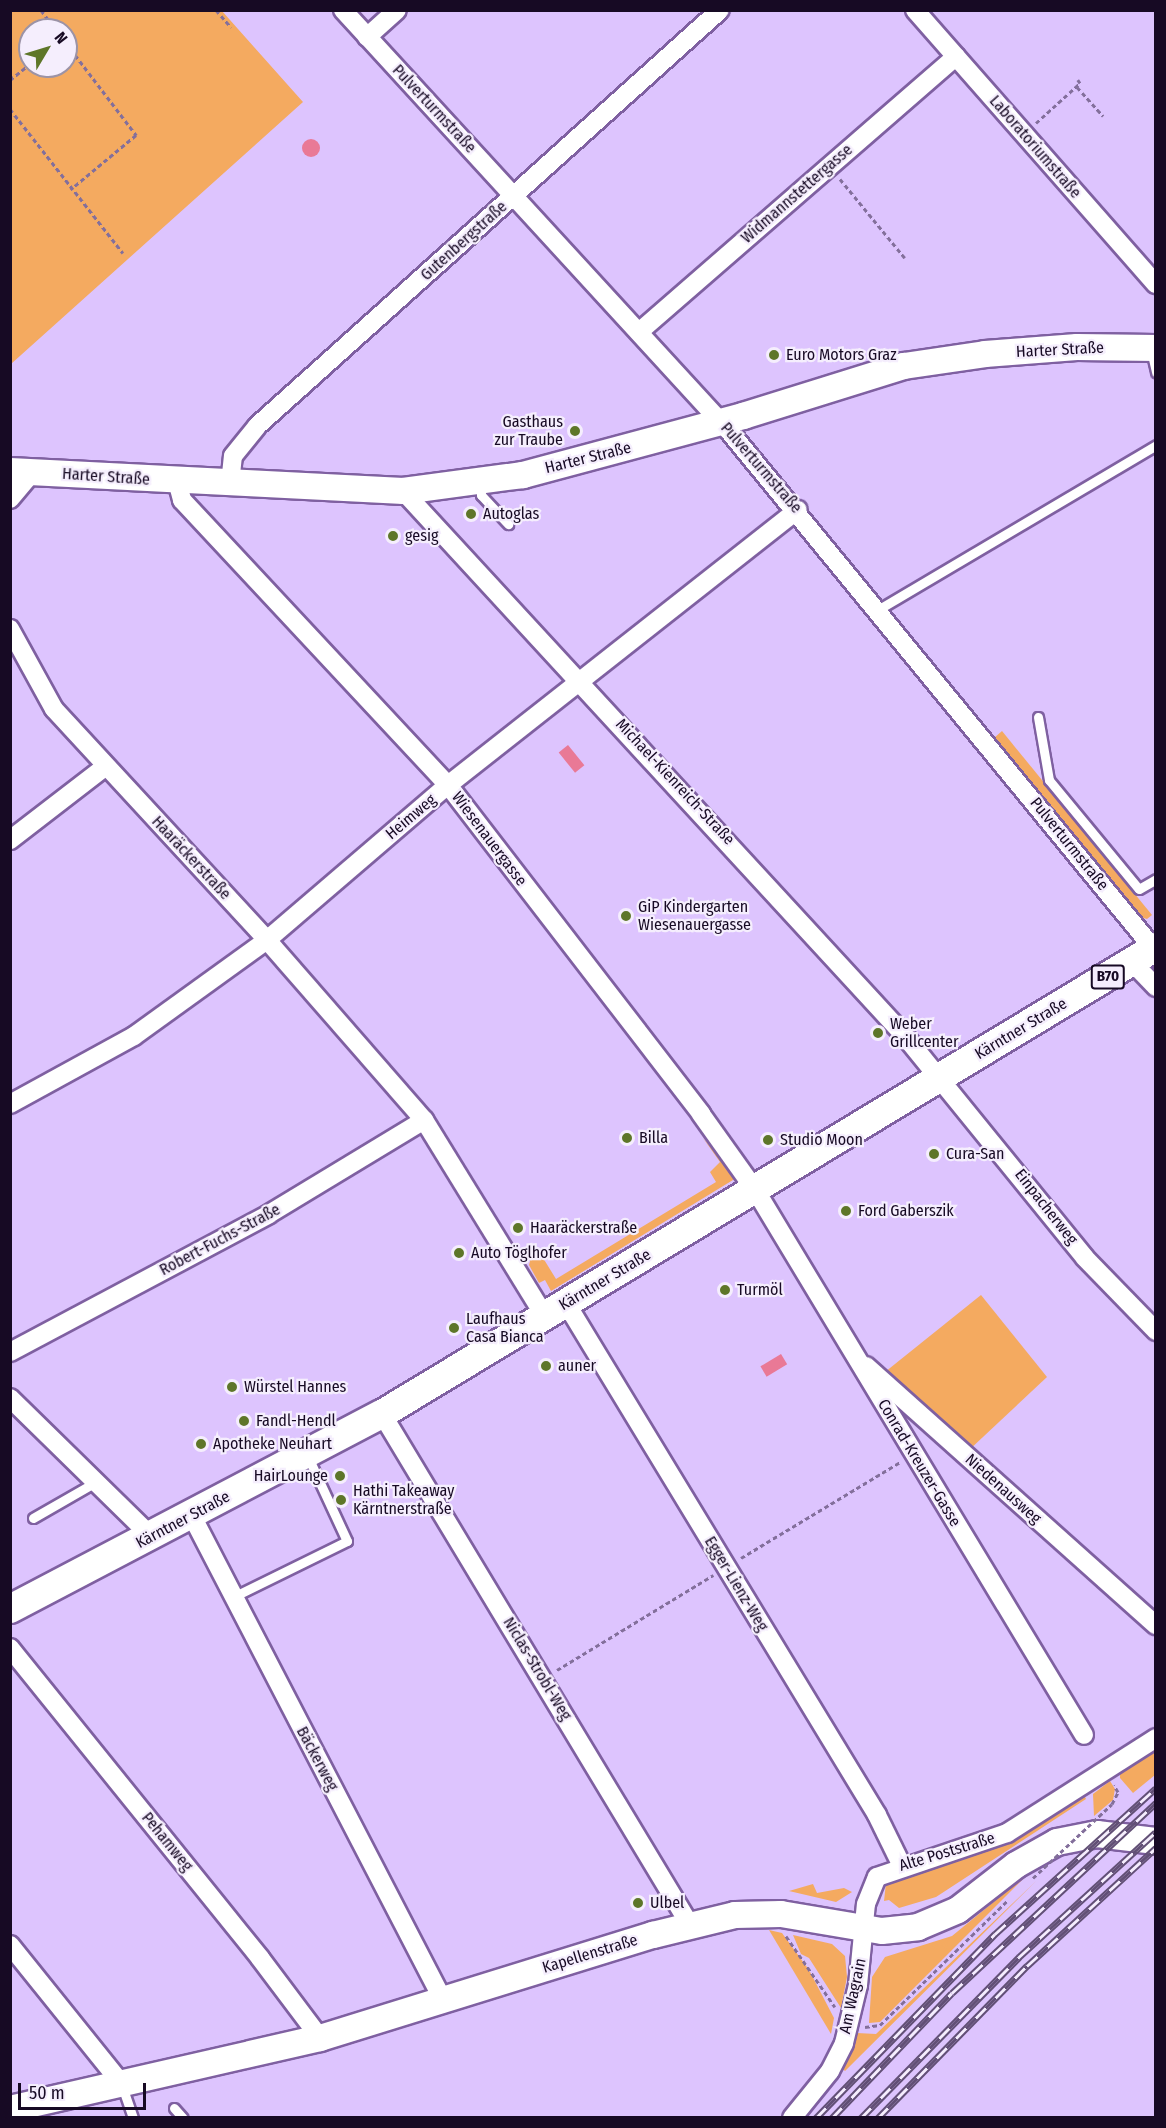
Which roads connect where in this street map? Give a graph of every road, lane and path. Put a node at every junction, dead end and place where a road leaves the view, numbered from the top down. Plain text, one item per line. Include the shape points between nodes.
1 (216, 10) edge
2 (343, 10) edge
3 (397, 10) edge
4 (720, 10) edge
5 (915, 10) edge
6 (231, 27) dead end
7 (367, 37) junction
8 (956, 56) junction
9 (78, 59) edge
10 (1078, 80) dead end
11 (1077, 87) junction
12 (10, 109) edge
13 (1103, 116) dead end
14 (1024, 134) junction
15 (829, 166) junction
16 (71, 189) junction
17 (515, 195) junction
18 (123, 253) dead end
19 (905, 258) dead end
20 (1155, 284) edge
21 (639, 332) junction
22 (1154, 356) edge
23 (721, 421) junction
24 (1155, 445) edge
25 (22, 472) edge
26 (480, 481) junction
27 (177, 482) junction
28 (230, 484) junction
29 (403, 491) junction
30 (10, 499) edge
31 (798, 510) junction
32 (508, 524) dead end
33 (879, 609) junction
34 (10, 629) edge
35 (581, 680) junction
36 (1038, 717) dead end
37 (106, 766) junction
38 (448, 785) junction
39 (10, 840) edge
40 (1155, 879) edge
41 (267, 940) junction
42 (1147, 952) edge
43 (1155, 987) edge
44 (942, 1077) junction
45 (10, 1104) edge
46 (424, 1120) junction
47 (756, 1191) junction
48 (555, 1310) junction
49 (1155, 1332) edge
50 (10, 1352) edge
51 (851, 1352) junction
52 (10, 1398) edge
53 (382, 1414) junction
54 (914, 1454) junction
55 (307, 1455) junction
56 (94, 1483) junction
57 (192, 1516) junction
58 (33, 1518) dead end
59 (152, 1537) junction
60 (726, 1567) junction
61 (233, 1597) junction
62 (10, 1609) edge
63 (1155, 1625) edge
64 (10, 1648) edge
65 (542, 1678) junction
66 (1084, 1735) dead end
67 (1155, 1738) edge
68 (1111, 1779) dead end
69 (1155, 1841) edge
70 (902, 1866) junction
71 (1024, 1885) dead end
72 (1014, 1894) dead end
73 (769, 1914) junction
74 (690, 1925) junction
75 (864, 1930) junction
76 (10, 1946) edge
77 (444, 2002) junction
78 (851, 2021) junction
79 (320, 2038) junction
80 (121, 2083) junction
81 (174, 2108) dead end
82 (10, 2109) edge
83 (133, 2118) edge
84 (183, 2118) edge
85 (792, 2118) edge

1 - 6 path
2 - 7 street, Pulverturmstraße
3 - 7 street
4 - 17 street, Gutenbergstraße
5 - 8 street, Laboratoriumstraße
7 - 17 street, Pulverturmstraße
8 - 14 street, Laboratoriumstraße
8 - 15 street, Widmannstettergasse
9 - 16 path via 136,135
10 - 11 path
11 - 13 path
11 - 14 path
12 - 16 path
14 - 20 street, Laboratoriumstraße
15 - 19 path
15 - 21 street, Widmannstettergasse
16 - 18 path
17 - 21 street, Pulverturmstraße
17 - 28 street, Gutenbergstraße via 258,426 232,456
21 - 23 street, Pulverturmstraße
22 - 23 main road, Harter Straße via 1077,347 985,354 904,366
23 - 26 main road, Harter Straße via 523,475
23 - 31 street, Pulverturmstraße
24 - 33 lane
25 - 27 main road, Harter Straße
25 - 30 street
26 - 29 main road, Harter Straße
26 - 32 lane via 481,495
27 - 28 main road, Harter Straße
27 - 38 street, Wiesenauergasse via 182,500
28 - 29 main road, Harter Straße
29 - 35 street, Michael-Kienreich-Straße
31 - 33 street, Pulverturmstraße
31 - 35 street, Heimweg
33 - 42 street, Pulverturmstraße
34 - 37 street, Haaräckerstraße via 54,710
35 - 38 street, Heimweg
35 - 44 street, Michael-Kienreich-Straße
36 - 40 lane via 1048,780 1139,889
37 - 39 street
37 - 41 street, Haaräckerstraße
38 - 41 street, Heimweg
38 - 47 street, Wiesenauergasse
41 - 45 street, Heimweg via 134,1036
41 - 46 street, Haaräckerstraße
42 - 43 street, Pulverturmstraße
42 - 44 main road, Kärntner Straße / B70
44 - 47 main road, Kärntner Straße / B70
44 - 49 street, Einpacherweg via 1085,1258
46 - 48 street, Haaräckerstraße
46 - 50 street, Robert-Fuchs-Straße via 269,1214
47 - 48 main road, Kärntner Straße / B70
47 - 51 street, Conrad-Kreuzer-Gasse
48 - 53 main road, Kärntner Straße / B70
48 - 60 street, Egger-Lienz-Weg
51 - 54 street, Conrad-Kreuzer-Gasse
51 - 63 street, Niedenausweg
52 - 56 street
53 - 55 main road, Kärntner Straße / B70
53 - 65 street, Niclas-Strobl-Weg
54 - 60 path
54 - 66 street, Conrad-Kreuzer-Gasse
55 - 57 main road, Kärntner Straße / B70
55 - 61 lane via 347,1541
56 - 58 lane
56 - 59 street
57 - 59 main road, Kärntner Straße / B70
57 - 61 street, Bäckerweg
59 - 62 main road, Kärntner Straße / B70
60 - 65 path
60 - 70 street, Egger-Lienz-Weg via 888,1833
61 - 77 street, Bäckerweg
64 - 79 street, Pehamweg
65 - 74 street, Niclas-Strobl-Weg
67 - 70 street, Alte Poststraße via 1021,1826 979,1844
68 - 71 path, bridge via 1118,1792 1112,1804
69 - 75 main road, Kapellenstraße via 1112,1834 1065,1840 1025,1859 945,1918 904,1930
70 - 75 street, Alte Poststraße via 874,1880 866,1904
72 - 78 path via 880,2025 861,2027
73 - 74 main road, Kapellenstraße via 745,1914
73 - 75 main road, Kapellenstraße
73 - 78 path via 829,2000
74 - 77 main road, Kapellenstraße via 554,1964
75 - 78 street, Am Wagrain
76 - 80 street
77 - 79 main road, Kapellenstraße
78 - 85 street, Am Wagrain via 830,2071
79 - 80 main road, Kapellenstraße
80 - 82 main road, Kapellenstraße
80 - 83 lane
81 - 84 lane

